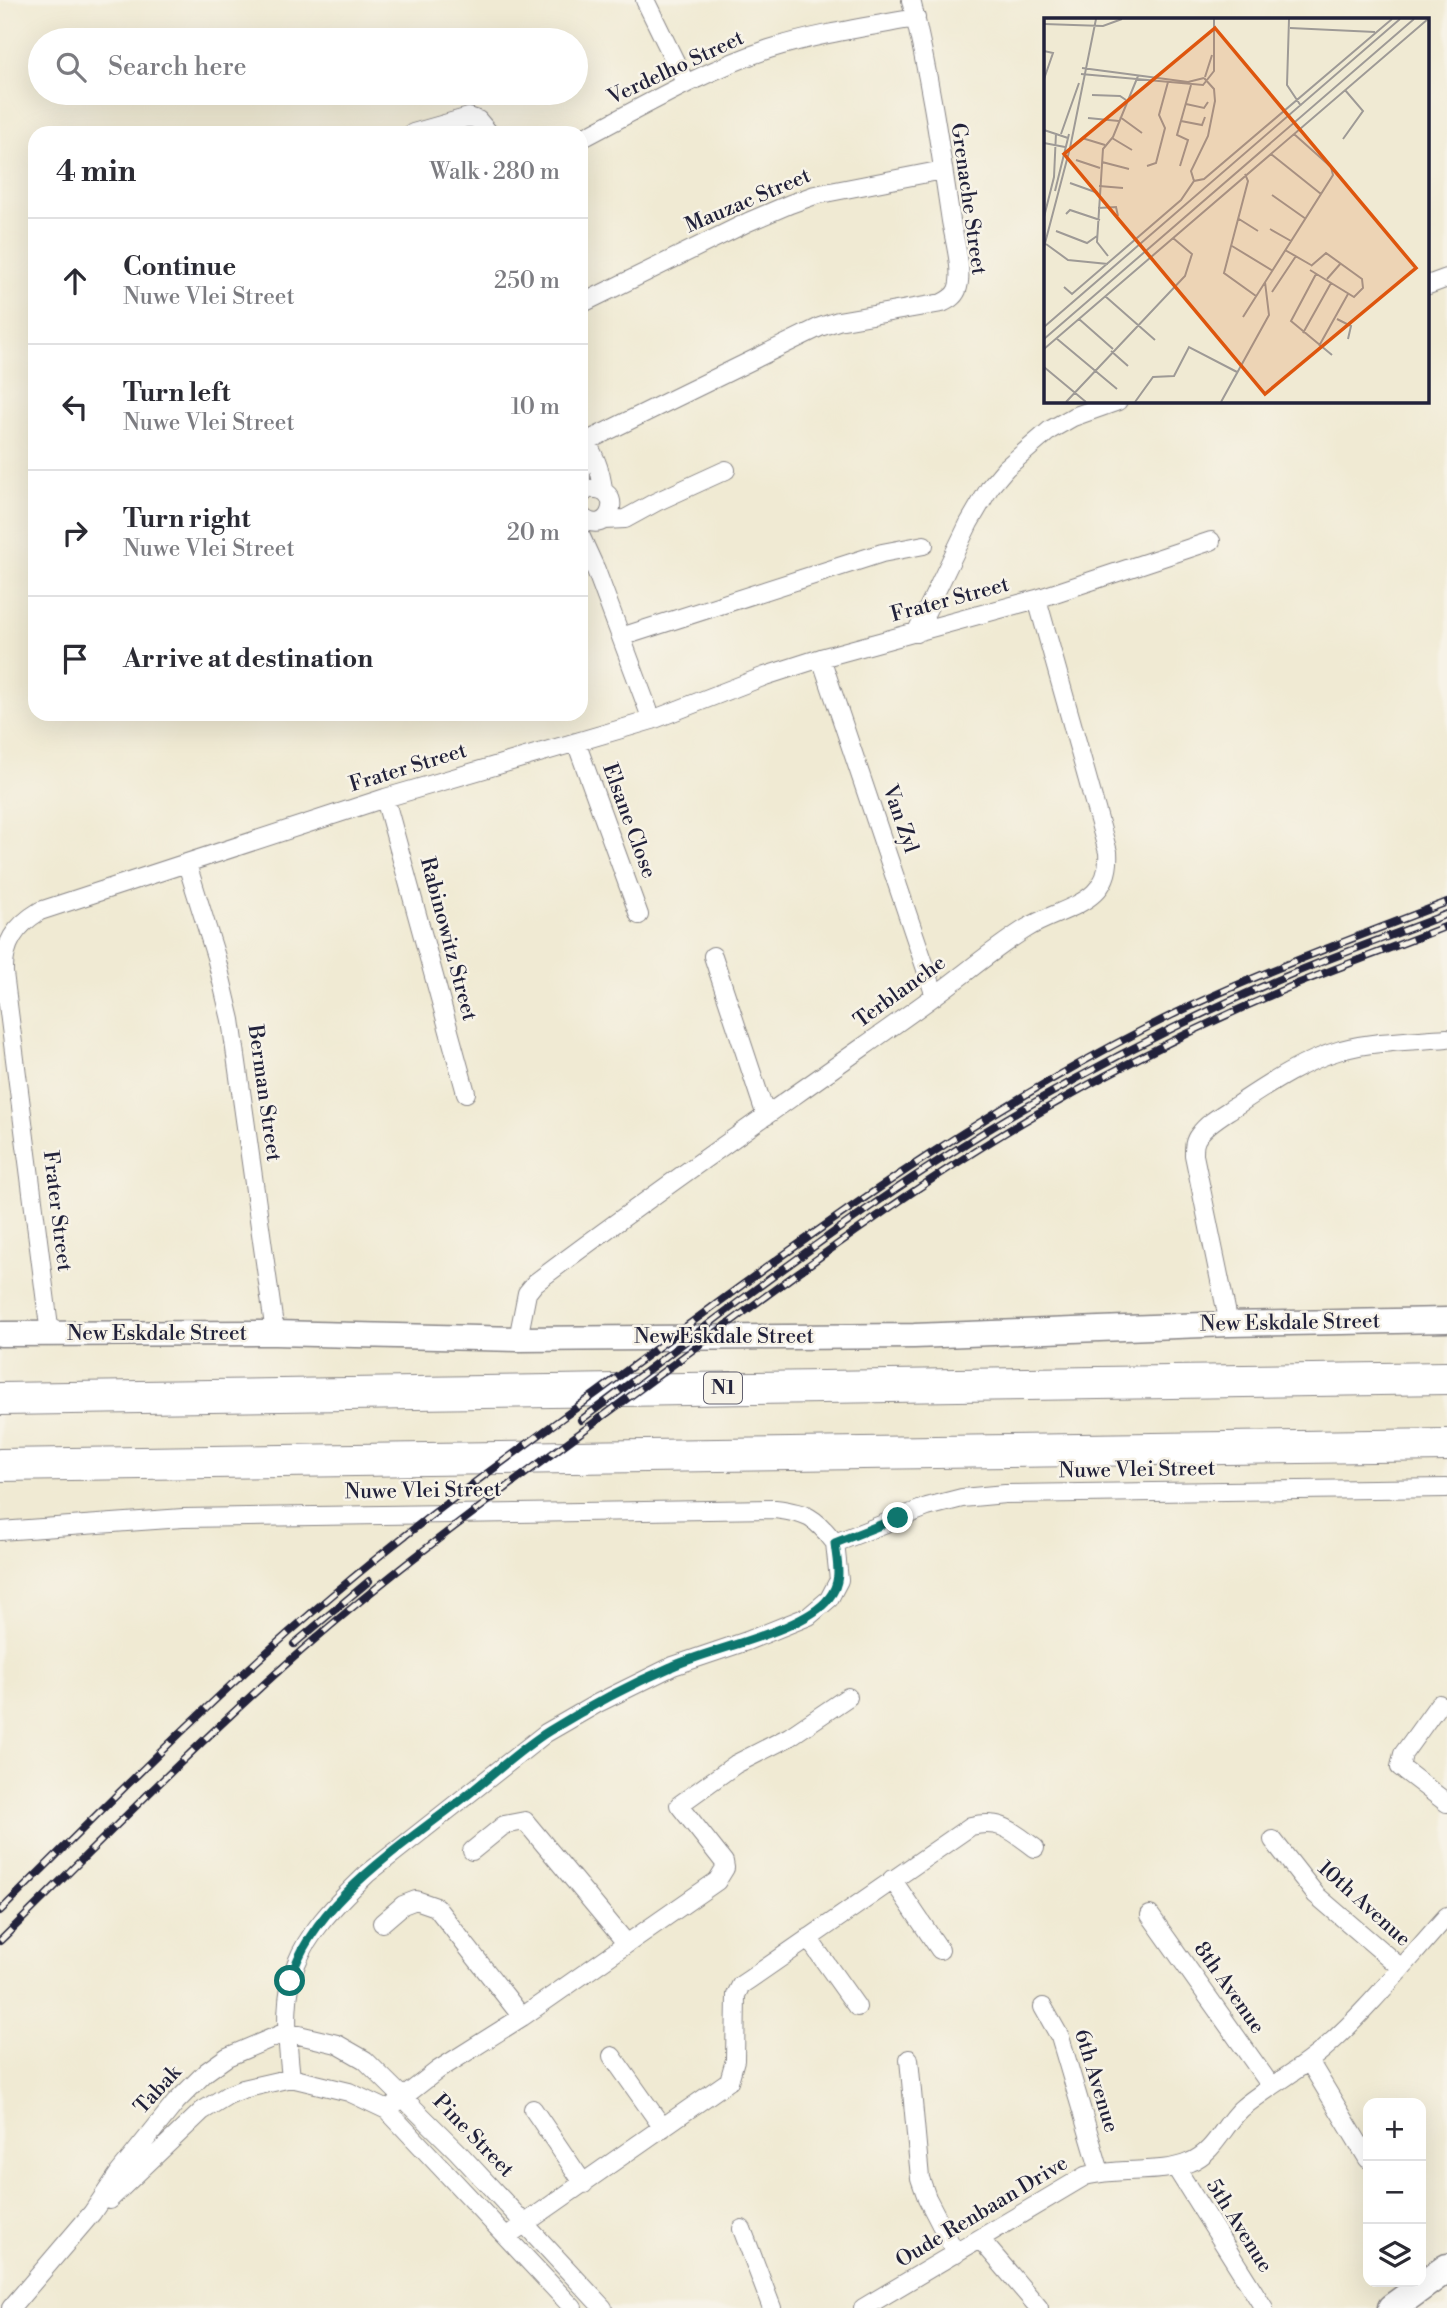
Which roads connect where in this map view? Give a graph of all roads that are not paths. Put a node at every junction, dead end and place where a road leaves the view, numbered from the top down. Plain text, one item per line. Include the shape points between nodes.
1 (645, 0) edge
2 (911, 0) edge
3 (916, 18) junction
4 (686, 84) junction
5 (438, 126) edge
6 (483, 126) edge
7 (588, 135) edge
8 (943, 170) junction
9 (1447, 278) edge
10 (1430, 284) edge
11 (588, 301) edge
12 (1115, 402) edge
13 (588, 438) edge
14 (588, 449) edge
15 (726, 470) dead end
16 (588, 489) edge
17 (599, 510) edge
18 (1212, 541) dead end
19 (924, 545) dead end
20 (588, 552) edge
21 (596, 570) junction
22 (1037, 600) junction
23 (916, 633) junction
24 (621, 637) junction
25 (821, 658) junction
26 (652, 720) junction
27 (576, 742) junction
28 (385, 798) junction
29 (187, 864) junction
30 (639, 915) dead end
31 (713, 956) dead end
32 (935, 996) junction
33 (1447, 1038) edge
34 (466, 1093) dead end
35 (766, 1116) junction
36 (1447, 1320) edge
37 (1228, 1324) junction
38 (275, 1333) junction
39 (50, 1334) junction
40 (0, 1335) edge
41 (518, 1339) junction
42 (1447, 1378) edge
43 (0, 1399) edge
44 (1447, 1447) edge
45 (0, 1465) edge
46 (1447, 1488) edge
47 (0, 1531) edge
48 (835, 1543) junction
49 (848, 1697) dead end
50 (1439, 1704) dead end
51 (1447, 1802) edge
52 (1273, 1840) dead end
53 (1035, 1848) dead end
54 (472, 1851) dead end
55 (892, 1879) junction
56 (1150, 1915) dead end
57 (382, 1923) dead end
58 (1444, 1927) edge
59 (808, 1938) junction
60 (627, 1944) junction
61 (940, 1950) dead end
62 (1400, 1967) junction
63 (857, 2007) dead end
64 (1042, 2007) dead end
65 (522, 2017) junction
66 (286, 2032) junction
67 (612, 2056) dead end
68 (909, 2059) dead end
69 (1309, 2061) junction
70 (291, 2078) junction
71 (1271, 2086) junction
72 (402, 2096) junction
73 (533, 2109) dead end
74 (387, 2110) junction
75 (663, 2128) junction
76 (1363, 2151) edge
77 (1176, 2168) junction
78 (1100, 2172) junction
79 (584, 2184) junction
80 (92, 2213) junction
81 (525, 2223) junction
82 (742, 2229) dead end
83 (507, 2236) junction
84 (981, 2240) junction
85 (956, 2254) junction
86 (1447, 2268) edge
87 (11, 2308) edge
88 (573, 2308) edge
89 (603, 2308) edge
90 (772, 2308) edge
91 (863, 2308) edge
92 (1038, 2308) edge
93 (1264, 2308) edge
94 (1392, 2308) edge

1 - 4 street
2 - 3 street, Grenache Street
3 - 4 street, Verdelho Street via 828,33 769,50
3 - 8 street, Grenache Street
4 - 7 street, Verdelho Street
5 - 6 street via 469,117
8 - 11 street, Mauzac Street via 803,199
8 - 13 street, Grenache Street via 959,279 951,299 820,327
9 - 10 street
12 - 23 street via 1050,430 1006,468 969,523
14 - 17 street via 597,464
15 - 17 street via 625,519
16 - 17 street
17 - 21 street
18 - 22 street, Frater Street
19 - 24 street via 883,553
20 - 21 street
21 - 24 street
22 - 23 street, Frater Street
22 - 32 street, Terblanche via 1110,869 1096,893 1018,934
23 - 25 street, Frater Street
24 - 26 street
25 - 26 street, Frater Street
25 - 32 street, Van Zyl
26 - 27 street, Frater Street
27 - 28 street, Frater Street
27 - 30 street, Elsane Close
28 - 29 street, Frater Street
28 - 34 street, Rabinowitz Street
29 - 38 street, Berman Street via 231,1020
29 - 39 street, Frater Street via 40,911 19,926 5,949 4,973
31 - 35 street
32 - 35 street, Terblanche
33 - 37 street via 1374,1044 1313,1060 1201,1132 1194,1155
35 - 41 street, Terblanche via 535,1283 527,1293
36 - 37 street, New Eskdale Street
37 - 41 street, New Eskdale Street via 914,1336
38 - 39 street, New Eskdale Street
38 - 41 street, New Eskdale Street
39 - 40 street, New Eskdale Street
42 - 43 highway, N1
44 - 45 highway
46 - 48 street, Nuwe Vlei Street via 984,1496 927,1507
47 - 48 street, Nuwe Vlei Street via 183,1518 775,1509 807,1515 819,1522
48 - 66 street via 839,1580 829,1599 809,1616 673,1666 546,1733 367,1874 319,1923 299,1956 290,1981
49 - 60 street via 789,1737 736,1764 679,1805 721,1856 725,1868 717,1881
50 - 51 street via 1403,1754 1401,1767
52 - 62 street, 10th Avenue via 1316,1895
53 - 55 street via 1003,1825 982,1824 963,1831
54 - 60 street via 504,1825 525,1821
55 - 59 street
55 - 61 street
56 - 71 street, 8th Avenue
57 - 65 street via 416,1900 436,1907
58 - 62 street, Oude Renbaan Drive
59 - 63 street
59 - 75 street via 741,1986 734,2006 735,2060 729,2081
60 - 65 street
62 - 69 street, Oude Renbaan Drive via 1341,2033
64 - 78 street, 6th Avenue via 1060,2036
65 - 72 street
66 - 70 street
66 - 72 street, Pine Street via 351,2051
66 - 80 street, Tabak via 227,2057 206,2072 146,2137
67 - 75 street
68 - 85 street via 920,2178
69 - 71 street, Oude Renbaan Drive
69 - 76 street
70 - 74 street, Pine Street via 349,2092
70 - 80 street, Tabak via 228,2095 202,2111
71 - 77 street, Oude Renbaan Drive via 1235,2115 1203,2155
72 - 74 street
72 - 81 street, Pine Street
73 - 79 street
74 - 83 street, Pine Street
75 - 79 street
77 - 78 street, Oude Renbaan Drive
77 - 93 street, 5th Avenue
78 - 84 street, Oude Renbaan Drive via 1068,2185
79 - 81 street
80 - 87 street, Tabak
81 - 83 street
81 - 89 street, Pine Street
82 - 90 street
83 - 88 street, Pine Street
84 - 85 street, Oude Renbaan Drive
84 - 92 street
85 - 91 street, Oude Renbaan Drive
86 - 94 main road

